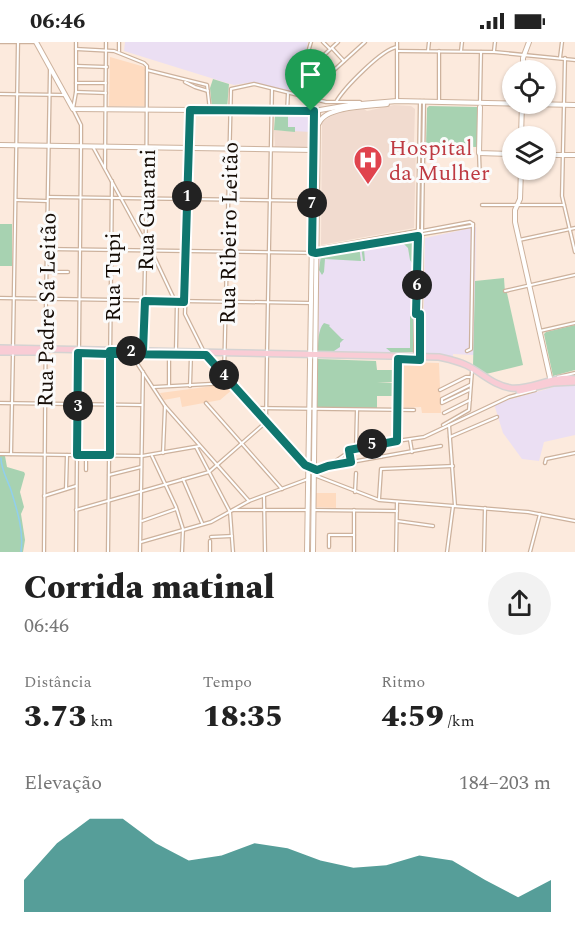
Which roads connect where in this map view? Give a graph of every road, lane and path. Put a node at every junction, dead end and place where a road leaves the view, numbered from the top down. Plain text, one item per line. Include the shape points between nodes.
1 (0, 42) edge
2 (18, 42) edge
3 (36, 42) edge
4 (76, 42) edge
5 (106, 42) edge
6 (119, 42) edge
7 (311, 42) edge
8 (323, 42) edge
9 (338, 42) edge
10 (365, 42) edge
11 (398, 42) edge
12 (429, 42) edge
13 (462, 42) edge
14 (495, 42) edge
15 (529, 42) edge
16 (562, 42) edge
17 (331, 48) junction
18 (397, 49) junction
19 (76, 50) junction
20 (107, 50) junction
21 (428, 51) junction
22 (440, 51) junction
23 (461, 51) junction
24 (119, 52) junction
25 (481, 52) junction
26 (494, 52) junction
27 (525, 55) junction
28 (560, 58) junction
29 (565, 58) junction
30 (524, 60) edge
31 (575, 60) edge
32 (344, 61) junction
33 (76, 66) junction
34 (107, 67) junction
35 (50, 68) junction
36 (147, 70) junction
37 (303, 72) junction
38 (76, 83) junction
39 (107, 83) junction
40 (272, 89) junction
41 (76, 92) junction
42 (107, 93) junction
43 (288, 93) junction
44 (0, 94) edge
45 (17, 94) junction
46 (296, 94) junction
47 (50, 95) junction
48 (65, 95) junction
49 (317, 99) junction
50 (397, 101) junction
51 (336, 102) junction
52 (422, 102) junction
53 (439, 102) junction
54 (365, 103) junction
55 (502, 103) edge
56 (480, 105) junction
57 (556, 105) edge
58 (563, 105) junction
59 (575, 105) edge
60 (73, 109) junction
61 (105, 109) junction
62 (147, 110) junction
63 (190, 110) junction
64 (210, 110) junction
65 (230, 110) junction
66 (271, 111) junction
67 (316, 111) junction
68 (287, 112) junction
69 (319, 125) junction
70 (0, 145) edge
71 (16, 145) junction
72 (49, 146) junction
73 (81, 147) junction
74 (93, 147) junction
75 (105, 148) junction
76 (146, 148) junction
77 (189, 149) junction
78 (230, 150) junction
79 (272, 150) junction
80 (316, 150) junction
81 (479, 153) junction
82 (502, 154) edge
83 (556, 155) edge
84 (563, 155) junction
85 (575, 155) edge
86 (105, 168) junction
87 (480, 180) dead end
88 (521, 180) edge
89 (112, 182) junction
90 (48, 197) junction
91 (81, 198) junction
92 (112, 198) junction
93 (120, 198) junction
94 (146, 198) junction
95 (187, 199) junction
96 (15, 200) junction
97 (229, 200) junction
98 (47, 201) junction
99 (271, 201) junction
100 (315, 201) junction
101 (518, 205) junction
102 (564, 205) junction
103 (482, 206) dead end
104 (575, 228) edge
105 (570, 229) junction
106 (420, 233) junction
107 (519, 240) junction
108 (146, 244) junction
109 (47, 249) junction
110 (80, 249) junction
111 (112, 249) junction
112 (145, 250) junction
113 (151, 250) junction
114 (186, 250) junction
115 (229, 251) junction
116 (270, 251) junction
117 (315, 251) junction
118 (575, 252) edge
119 (47, 272) junction
120 (68, 272) dead end
121 (575, 275) edge
122 (529, 285) junction
123 (505, 291) dead end
124 (0, 298) edge
125 (14, 298) junction
126 (46, 299) junction
127 (79, 299) junction
128 (111, 300) junction
129 (145, 301) junction
130 (176, 301) junction
131 (184, 302) junction
132 (227, 302) junction
133 (268, 303) junction
134 (313, 303) junction
135 (575, 323) edge
136 (540, 331) junction
137 (0, 350) edge
138 (13, 350) junction
139 (45, 350) junction
140 (79, 351) junction
141 (143, 351) junction
142 (467, 351) dead end
143 (110, 352) junction
144 (176, 352) junction
145 (131, 354) junction
146 (205, 354) junction
147 (226, 354) junction
148 (169, 355) junction
149 (191, 355) junction
150 (267, 355) junction
151 (312, 356) junction
152 (418, 358) junction
153 (398, 359) junction
154 (143, 372) junction
155 (575, 373) edge
156 (471, 374) junction
157 (225, 376) junction
158 (566, 377) junction
159 (575, 381) edge
160 (230, 382) junction
161 (551, 382) junction
162 (169, 386) junction
163 (190, 386) junction
164 (154, 387) junction
165 (470, 387) junction
166 (440, 390) dead end
167 (515, 391) junction
168 (455, 395) dead end
169 (509, 397) junction
170 (470, 400) junction
171 (0, 403) edge
172 (12, 403) junction
173 (45, 403) junction
174 (78, 403) junction
175 (206, 403) dead end
176 (110, 404) junction
177 (142, 405) junction
178 (165, 406) junction
179 (252, 408) junction
180 (267, 408) junction
181 (312, 409) junction
182 (357, 410) junction
183 (397, 410) junction
184 (414, 410) dead end
185 (444, 413) dead end
186 (497, 417) dead end
187 (458, 418) junction
188 (266, 422) junction
189 (443, 424) dead end
190 (449, 425) junction
191 (450, 438) junction
192 (410, 439) junction
193 (397, 441) junction
194 (380, 443) junction
195 (242, 444) junction
196 (441, 446) dead end
197 (198, 447) junction
198 (356, 447) junction
199 (349, 450) junction
200 (412, 452) junction
201 (163, 453) junction
202 (575, 453) edge
203 (0, 454) edge
204 (11, 454) junction
205 (44, 455) junction
206 (67, 455) junction
207 (77, 455) junction
208 (86, 455) junction
209 (110, 455) junction
210 (142, 456) junction
211 (151, 456) junction
212 (381, 457) junction
213 (351, 462) junction
214 (544, 463) dead end
215 (218, 466) junction
216 (328, 466) junction
217 (453, 466) junction
218 (141, 467) junction
219 (322, 469) junction
220 (86, 470) dead end
221 (312, 470) junction
222 (209, 472) junction
223 (356, 473) dead end
224 (109, 475) junction
225 (320, 475) junction
226 (183, 479) junction
227 (308, 479) junction
228 (165, 485) junction
229 (77, 486) junction
230 (66, 489) junction
231 (282, 489) junction
232 (356, 492) junction
233 (141, 493) junction
234 (44, 496) junction
235 (264, 496) junction
236 (379, 500) junction
237 (109, 501) junction
238 (249, 501) junction
239 (397, 502) junction
240 (454, 506) junction
241 (485, 508) junction
242 (176, 509) junction
243 (76, 510) junction
244 (265, 510) junction
245 (311, 510) junction
246 (354, 510) junction
247 (231, 511) junction
248 (397, 511) junction
249 (540, 514) junction
250 (397, 520) junction
251 (141, 521) junction
252 (575, 521) edge
253 (202, 524) junction
254 (433, 526) dead end
255 (183, 529) junction
256 (232, 536) junction
257 (354, 536) junction
258 (211, 537) dead end
259 (210, 541) dead end
260 (141, 542) junction
261 (329, 546) dead end
262 (44, 552) edge
263 (76, 552) edge
264 (108, 552) edge
265 (140, 552) edge
266 (182, 552) edge
267 (210, 552) edge
268 (233, 552) edge
269 (265, 552) edge
270 (307, 552) edge
271 (313, 552) edge
272 (354, 552) edge
273 (396, 552) edge
274 (447, 552) edge
275 (484, 552) edge
276 (530, 552) edge

1 - 2 street
2 - 3 street
2 - 45 street
3 - 35 main road, Rua Padre Sá Leitão
4 - 19 street
5 - 20 street
6 - 24 street
7 - 37 street
8 - 17 street
9 - 17 street
10 - 32 street
11 - 18 street
12 - 21 street
13 - 23 street
14 - 26 street
15 - 27 main road
16 - 28 street
17 - 32 street
17 - 37 street
18 - 21 street
18 - 50 street
18 - 51 street via 389,49 352,80
19 - 20 street
19 - 33 street
20 - 24 street
20 - 34 street
21 - 22 street
22 - 23 street
22 - 53 street
23 - 25 street
24 - 36 street via 145,64
25 - 26 street
25 - 56 street
26 - 27 street
27 - 28 street
27 - 30 main road
28 - 29 street
29 - 31 street
29 - 58 street
32 - 49 street via 331,74
33 - 34 street
33 - 38 street
34 - 39 street
35 - 47 street, Rua Padre Sá Leitão
35 - 48 main road, Rua Padre Sá Leitão
36 - 62 street, Rua Guarani
36 - 64 street via 207,85
37 - 46 street
38 - 39 street
38 - 41 street
39 - 42 street
40 - 43 street
40 - 65 street, Rua Ribeiro Leitão via 252,84 231,89
40 - 66 street
41 - 42 street
41 - 60 street
42 - 61 street
43 - 46 street
43 - 68 street
44 - 45 street
45 - 47 street
45 - 71 street
46 - 49 street
47 - 48 street
47 - 72 street, Rua Padre Sá Leitão
48 - 60 main road, Rua Padre Sá Leitão
49 - 51 street
50 - 52 main road
50 - 54 main road
51 - 54 street
52 - 53 main road
52 - 56 main road
52 - 69 main road via 334,111 323,117
52 - 106 street
53 - 56 main road
54 - 67 main road
55 - 56 main road
56 - 81 main road
57 - 58 main road
58 - 59 main road
58 - 84 street
60 - 61 main road
60 - 73 street, Rua Padre Sá Leitão via 81,125
61 - 62 main road
61 - 75 street
62 - 63 main road
62 - 76 street, Rua Guarani
63 - 64 main road
63 - 77 street
64 - 65 main road
65 - 66 main road
65 - 78 street, Rua Ribeiro Leitão
66 - 68 main road
66 - 79 street
67 - 68 main road
67 - 69 main road
67 - 80 main road
69 - 80 main road
70 - 71 main road
71 - 72 main road
71 - 96 street
72 - 73 main road
72 - 90 street, Rua Padre Sá Leitão
73 - 74 main road
73 - 91 street
74 - 75 main road
74 - 86 street
75 - 76 main road
75 - 86 street
76 - 77 main road
76 - 94 street, Rua Guarani
77 - 78 main road
77 - 95 street
78 - 79 main road
78 - 97 street, Rua Ribeiro Leitão
79 - 80 main road
79 - 99 street
80 - 100 main road
81 - 82 main road
81 - 87 street
83 - 84 main road
84 - 85 main road
84 - 102 street
86 - 89 street
88 - 101 main road
89 - 92 street, Rua Tupi
89 - 93 street
90 - 91 street
90 - 98 street, Rua Padre Sá Leitão
91 - 92 street
91 - 110 street
92 - 93 street
92 - 111 street, Rua Tupi
93 - 94 street
93 - 108 street
94 - 95 street
94 - 108 street, Rua Guarani
95 - 97 street
95 - 114 street
96 - 98 street
96 - 125 street
97 - 99 street
97 - 115 street, Rua Ribeiro Leitão
98 - 109 street, Rua Padre Sá Leitão
99 - 100 street
99 - 116 street
100 - 117 main road
101 - 102 street
101 - 103 street
101 - 107 main road via 514,214
102 - 105 street
104 - 105 street
105 - 107 street
105 - 118 street
106 - 117 street
106 - 142 street via 473,224 471,349
106 - 152 street
107 - 122 main road
108 - 112 street, Rua Guarani
109 - 110 street
109 - 119 street, Rua Padre Sá Leitão
110 - 111 street
110 - 127 street
111 - 112 street
111 - 128 street, Rua Tupi
112 - 113 street
112 - 129 street, Rua Guarani
113 - 114 street
113 - 130 street
114 - 115 street
114 - 131 street
115 - 116 street
115 - 132 street, Rua Ribeiro Leitão
116 - 117 street
116 - 133 street
117 - 134 main road
119 - 120 street
119 - 126 street, Rua Padre Sá Leitão
121 - 122 street
122 - 123 street
122 - 136 main road
124 - 125 street
125 - 126 street
125 - 138 street
126 - 127 street
126 - 139 street, Rua Padre Sá Leitão
127 - 128 street
127 - 140 street
128 - 129 street
128 - 143 street, Rua Tupi
129 - 130 street
129 - 141 street, Rua Guarani
130 - 131 street
130 - 144 street
131 - 132 street
131 - 146 street via 185,314
132 - 133 street
132 - 147 street, Rua Ribeiro Leitão
133 - 134 street
133 - 150 street
134 - 151 main road
135 - 136 street
136 - 161 main road
137 - 138 main road
138 - 139 main road
138 - 172 street
139 - 140 main road
139 - 173 street, Rua Padre Sá Leitão
140 - 143 main road
140 - 174 street
141 - 143 main road
141 - 144 main road
143 - 145 main road
143 - 176 street, Rua Tupi
144 - 146 main road
145 - 148 main road
145 - 154 street
146 - 147 main road
146 - 149 main road
146 - 157 street
147 - 150 main road
147 - 157 street, Rua Ribeiro Leitão
148 - 149 main road
148 - 162 street
149 - 163 street
150 - 151 main road
150 - 180 street
151 - 152 main road
151 - 153 main road
151 - 181 main road
152 - 153 main road
152 - 156 main road via 455,364
152 - 161 main road via 460,362 512,388
153 - 183 street
154 - 164 street
154 - 177 street
155 - 158 street
155 - 161 street
156 - 165 street
156 - 166 street
156 - 167 main road
157 - 160 street
158 - 159 main road
158 - 161 main road
159 - 161 main road
160 - 163 street
160 - 179 street
161 - 167 main road
161 - 169 street
162 - 163 street
162 - 164 street
164 - 178 street
165 - 168 street
165 - 170 street
167 - 169 street
169 - 187 street
170 - 185 street
170 - 187 street via 469,410
171 - 172 street
172 - 173 street
172 - 204 street
173 - 174 street
173 - 205 street, Rua Padre Sá Leitão
174 - 176 street
174 - 207 street
175 - 195 street
176 - 177 street
176 - 209 street, Rua Tupi
177 - 210 street
178 - 197 street
178 - 201 street
179 - 180 street
179 - 188 street
180 - 181 street
180 - 188 street
181 - 182 street
181 - 221 main road
182 - 183 street
182 - 198 street
183 - 184 street
183 - 193 street
186 - 191 street
187 - 189 street
187 - 190 street
188 - 195 street
188 - 221 street
190 - 191 street
190 - 192 street
191 - 217 street
192 - 193 street
192 - 200 street
193 - 194 street
194 - 198 street
194 - 212 street
195 - 215 street
195 - 231 street
196 - 200 street
197 - 201 street
197 - 215 street
197 - 222 street
198 - 199 street
199 - 213 street
199 - 216 street
200 - 212 street
201 - 211 street
202 - 214 street via 546,459
203 - 204 street
204 - 205 street
205 - 206 street
205 - 234 street, Rua Padre Sá Leitão
206 - 207 street
206 - 230 street
207 - 208 street
207 - 229 street
208 - 209 street
208 - 220 street
209 - 210 street
209 - 224 street, Rua Tupi
210 - 211 street
210 - 218 street
211 - 228 street
212 - 213 street
213 - 216 street
215 - 222 street
215 - 238 street
216 - 219 street
217 - 236 street via 381,469
217 - 240 street
218 - 224 street
218 - 233 street
219 - 221 street
219 - 225 street
221 - 225 street
221 - 227 main road
221 - 245 main road
222 - 226 street
222 - 247 street
223 - 232 street
224 - 237 street, Rua Tupi
225 - 232 street
226 - 228 street
226 - 253 street
227 - 231 street
227 - 245 main road
228 - 233 street
228 - 242 street
229 - 230 street
229 - 243 street
230 - 234 street
231 - 235 street
232 - 236 street
233 - 237 street
233 - 251 street
234 - 262 street, Rua Padre Sá Leitão
235 - 238 street
235 - 244 street
236 - 239 street
237 - 243 street
237 - 264 street, Rua Tupi
238 - 247 street
239 - 240 street
239 - 248 street
240 - 241 street
240 - 274 street
241 - 249 street
241 - 275 street
242 - 251 street
242 - 255 street
243 - 263 street
244 - 245 street
244 - 247 street
244 - 269 street
245 - 246 street
245 - 270 main road
245 - 271 main road
246 - 248 street
246 - 257 street
247 - 253 street
247 - 256 street
248 - 250 street
249 - 252 street
249 - 276 street
250 - 254 street
250 - 273 street
251 - 260 street
253 - 255 street
255 - 260 street
255 - 266 street
256 - 258 street
256 - 268 street
257 - 261 street via 329,535
257 - 272 street
259 - 267 street
260 - 265 street

